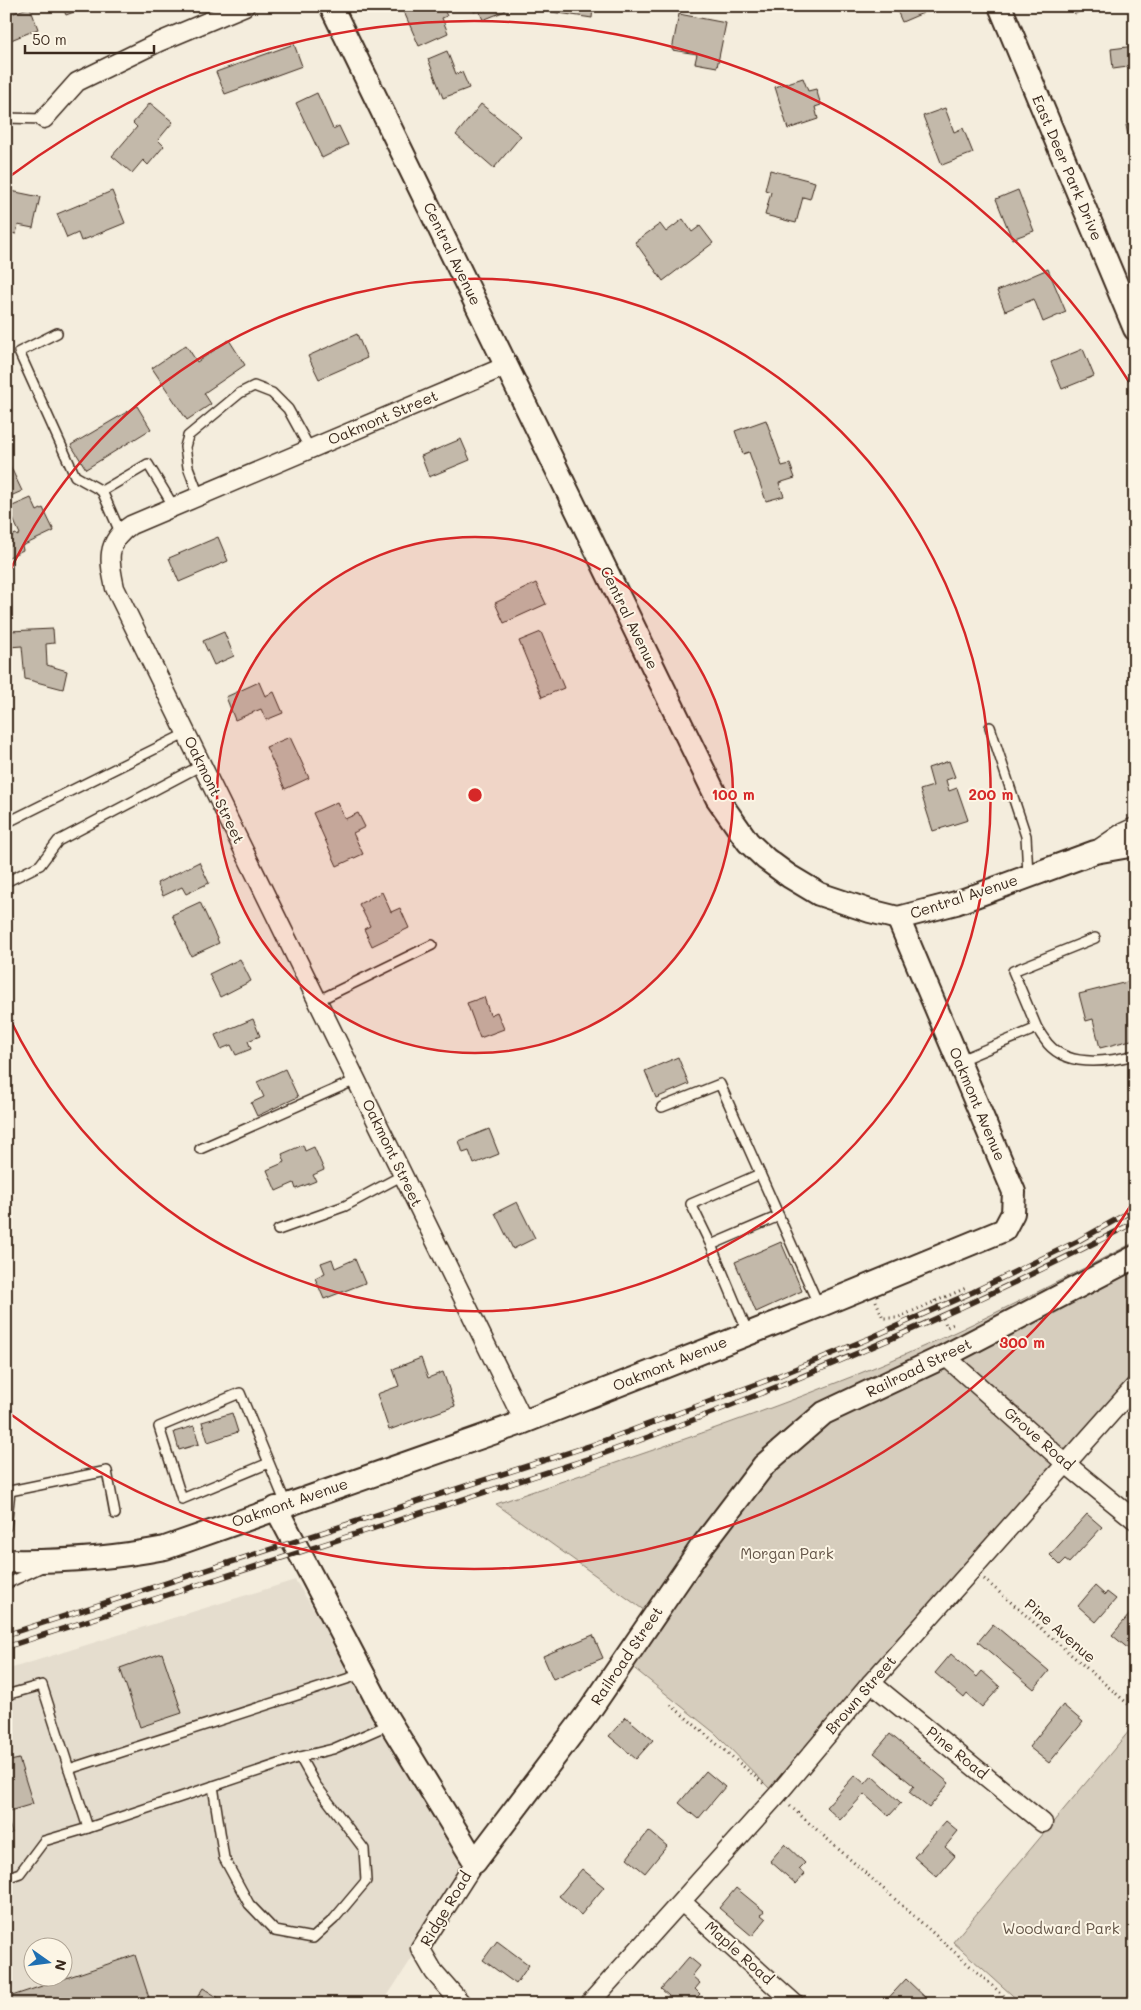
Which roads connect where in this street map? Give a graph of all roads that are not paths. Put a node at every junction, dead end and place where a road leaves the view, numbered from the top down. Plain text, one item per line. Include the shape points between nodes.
1 (245, 6) edge
2 (331, 6) edge
3 (1000, 6) edge
4 (6, 118) edge
5 (44, 119) joint
6 (1135, 329) edge
7 (58, 333) dead end
8 (506, 366) junction
9 (310, 449) junction
10 (102, 491) junction
11 (199, 496) junction
12 (174, 507) junction
13 (120, 532) junction
14 (990, 727) dead end
15 (187, 734) junction
16 (202, 765) junction
17 (6, 823) edge
18 (1135, 827) edge
19 (1135, 845) edge
20 (1095, 852) junction
21 (1028, 875) junction
22 (6, 882) edge
23 (898, 918) junction
24 (1095, 938) dead end
25 (432, 945) dead end
26 (317, 1001) junction
27 (1037, 1028) junction
28 (1135, 1055) edge
29 (958, 1062) junction
30 (356, 1080) junction
31 (662, 1107) dead end
32 (200, 1149) dead end
33 (760, 1174) junction
34 (403, 1175) junction
35 (779, 1216) junction
36 (278, 1230) dead end
37 (711, 1245) junction
38 (1135, 1257) edge
39 (819, 1306) junction
40 (748, 1333) junction
41 (946, 1356) junction
42 (1135, 1386) edge
43 (524, 1422) junction
44 (269, 1463) junction
45 (1065, 1463) junction
46 (8, 1490) edge
47 (281, 1506) junction
48 (115, 1514) dead end
49 (1135, 1520) edge
50 (6, 1527) edge
51 (6, 1561) edge
52 (53, 1562) junction
53 (6, 1584) edge
54 (362, 1674) junction
55 (871, 1683) junction
56 (6, 1695) edge
57 (390, 1724) junction
58 (300, 1757) junction
59 (69, 1769) junction
60 (213, 1786) junction
61 (1043, 1822) dead end
62 (88, 1828) junction
63 (475, 1862) junction
64 (6, 1878) edge
65 (682, 1902) junction
66 (462, 2004) edge
67 (588, 2004) edge
68 (795, 2004) edge

1 - 5 street via 159,42 77,82
2 - 8 street, Central Avenue
3 - 6 street, East Deer Park Drive
4 - 5 lane
7 - 10 lane via 19,352 75,476
8 - 9 street, Oakmont Street
8 - 23 street, Central Avenue via 722,806 748,842 789,876 820,894
9 - 11 street, Oakmont Street
9 - 11 lane via 288,409 272,393 254,386 240,393 188,436 185,447 188,467
10 - 12 lane via 148,464
10 - 13 lane
11 - 12 street, Oakmont Street
12 - 13 street, Oakmont Street
13 - 15 street, Oakmont Street via 112,546 110,562 115,588
14 - 21 lane via 1026,836
15 - 16 street, Oakmont Street
15 - 17 lane
16 - 22 lane via 58,841 40,866
16 - 26 street, Oakmont Street
18 - 20 street, Central Avenue
19 - 20 street
20 - 21 street, Central Avenue
21 - 23 street, Central Avenue via 956,902
23 - 29 street, Oakmont Avenue
24 - 27 lane via 1013,971
25 - 26 lane
26 - 30 street, Oakmont Street
27 - 28 lane via 1049,1046 1085,1061 1111,1061
27 - 29 lane
29 - 39 street, Oakmont Avenue via 1014,1192 1013,1213 1004,1230
30 - 32 lane
30 - 34 street, Oakmont Street
31 - 33 lane via 720,1084
33 - 35 lane
33 - 37 lane via 691,1204
34 - 36 lane via 345,1206
34 - 43 street, Oakmont Street
35 - 37 lane
35 - 39 lane
37 - 40 lane
38 - 41 street, Railroad Street
39 - 40 street, Oakmont Avenue
40 - 43 street, Oakmont Avenue
41 - 45 street, Grove Road
41 - 63 street, Railroad Street via 824,1414 764,1465 700,1549 590,1710
42 - 45 street, Brown Street
43 - 47 street, Oakmont Avenue
44 - 44 lane via 240,1393 159,1427 182,1499
44 - 47 lane
45 - 49 street, Grove Road
45 - 55 street, Brown Street
46 - 48 lane via 107,1471
46 - 50 lane
47 - 52 street, Oakmont Avenue via 166,1548
47 - 54 street
51 - 52 street, Oakmont Avenue
52 - 53 lane
54 - 57 street
54 - 59 lane
55 - 61 street, Pine Road
55 - 65 street, Brown Street
56 - 59 lane via 42,1685
57 - 58 lane via 333,1749
57 - 63 street
58 - 60 lane
58 - 60 lane via 315,1784 364,1849 366,1881 334,1919 312,1938 275,1931 248,1904 224,1858
59 - 62 lane
60 - 62 lane
62 - 64 lane via 44,1841 20,1873
63 - 66 street, Ridge Road via 420,1948 434,1972
65 - 67 street, Brown Street
65 - 68 street, Maple Road

